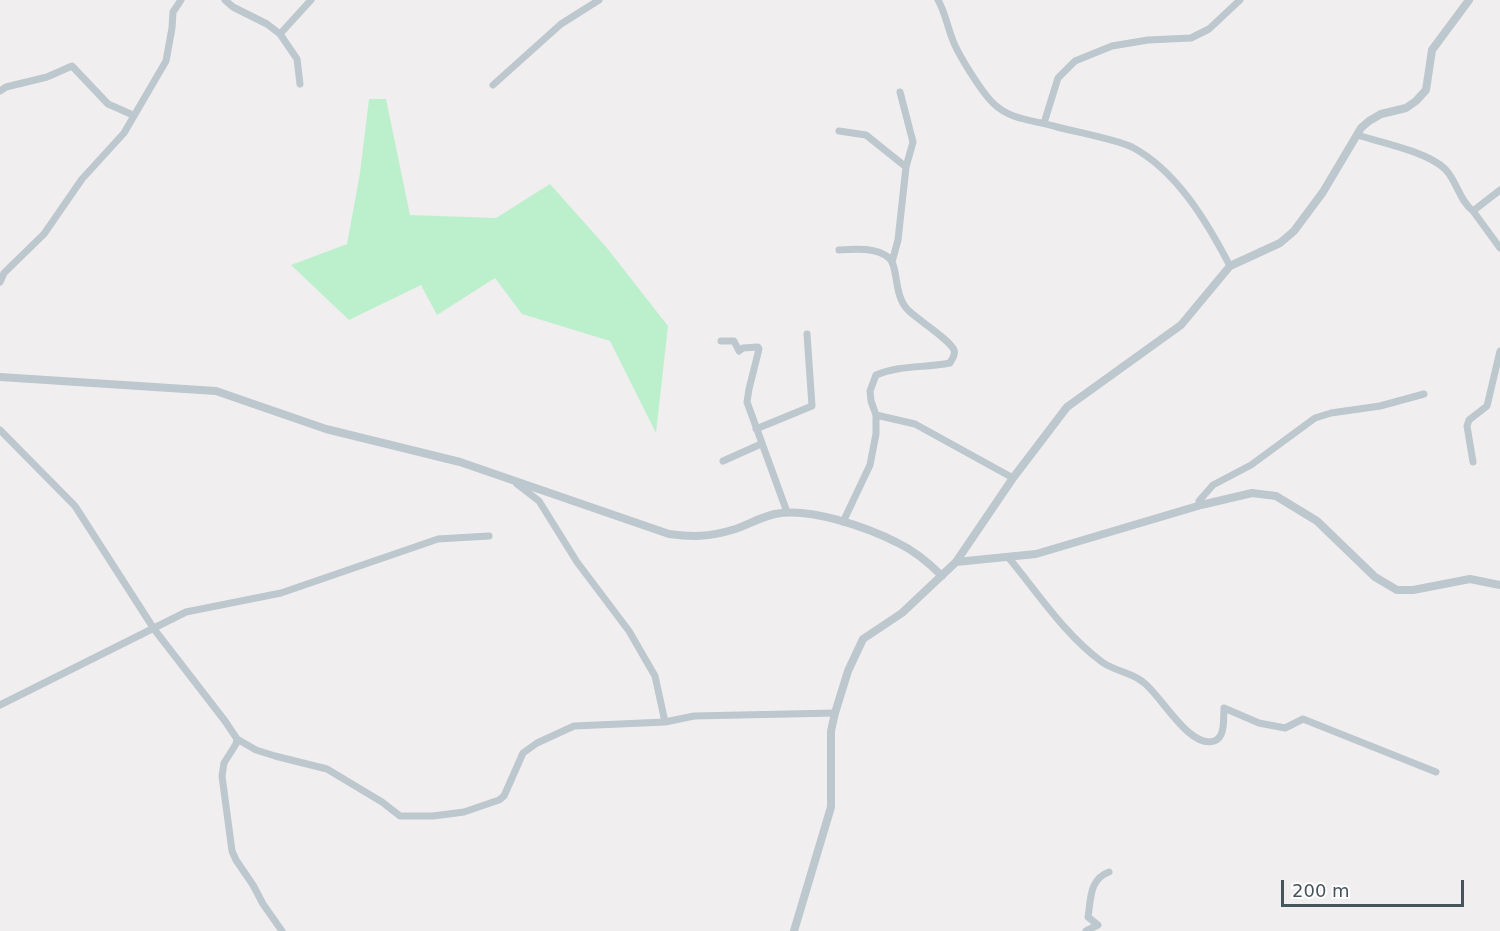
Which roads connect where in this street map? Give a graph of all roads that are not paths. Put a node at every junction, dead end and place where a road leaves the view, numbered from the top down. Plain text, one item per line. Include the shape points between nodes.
1 (181, 0) edge
2 (225, 0) edge
3 (311, 0) edge
4 (599, 0) edge
5 (938, 0) edge
6 (1240, 0) edge
7 (1469, 0) edge
8 (280, 34) junction
9 (300, 84) dead end
10 (493, 85) dead end
11 (0, 91) edge
12 (900, 92) dead end
13 (133, 115) junction
14 (1044, 123) junction
15 (839, 131) dead end
16 (1357, 135) junction
17 (906, 167) junction
18 (1500, 190) edge
19 (1473, 212) junction
20 (1500, 248) edge
21 (839, 250) dead end
22 (892, 262) junction
23 (1230, 266) junction
24 (2, 271) edge
25 (0, 282) edge
26 (807, 334) dead end
27 (721, 340) dead end
28 (1500, 351) edge
29 (0, 377) edge
30 (1425, 394) dead end
31 (876, 415) junction
32 (756, 429) junction
33 (0, 430) edge
34 (762, 444) junction
35 (723, 461) dead end
36 (1473, 462) dead end
37 (509, 478) junction
38 (1013, 478) junction
39 (1201, 505) junction
40 (787, 512) junction
41 (843, 522) junction
42 (489, 536) dead end
43 (1008, 557) junction
44 (956, 562) junction
45 (942, 576) junction
46 (1500, 585) edge
47 (154, 629) junction
48 (0, 705) edge
49 (835, 713) junction
50 (665, 722) junction
51 (237, 739) junction
52 (1436, 772) dead end
53 (1108, 872) dead end
54 (282, 931) edge
55 (794, 931) edge
56 (1086, 931) edge

1 - 13 street via 173,12 166,61
2 - 8 street
3 - 8 street
4 - 10 street via 561,24
5 - 14 street via 952,40 994,104 1018,119
6 - 14 street via 1209,29 1191,38 1112,46 1074,61 1058,78
7 - 16 street via 1431,50 1426,90 1406,108 1375,117
8 - 9 street via 297,59
11 - 13 street via 72,66 108,104
12 - 17 street via 913,142
13 - 24 street via 124,133 82,179 44,234
14 - 23 street via 1131,146 1156,163 1212,232
15 - 17 street via 866,135
16 - 19 street via 1423,155 1445,169
16 - 23 street via 1294,231 1280,243
17 - 22 street
18 - 19 street
19 - 20 street
21 - 22 street via 861,249 888,257
22 - 31 street via 899,299 948,343 954,356 950,363 903,367 876,375 870,391
23 - 38 street via 1181,325 1067,407
24 - 25 street
26 - 32 street via 812,406
27 - 32 street via 734,341 739,351 759,349 747,402
28 - 36 street via 1487,406 1467,426
29 - 37 street via 216,391 326,429
30 - 39 street via 1315,418 1251,465 1213,485 1199,501
31 - 38 street via 915,424
31 - 41 street via 870,465
32 - 34 street
33 - 47 street via 75,506
34 - 35 street
34 - 40 street
37 - 40 street via 669,534 694,538 731,531
37 - 50 street via 539,501 577,562 629,632 655,676
38 - 44 street
39 - 43 street via 1036,555
39 - 46 street via 1252,493 1276,496 1317,521 1375,577 1397,590 1470,579
40 - 41 street
41 - 45 street via 899,543
42 - 47 street via 438,539 281,592 186,612
43 - 44 street
43 - 52 street via 1051,615 1104,664 1144,682 1193,736 1206,741 1220,738 1224,708 1259,723 1285,728 1303,719
44 - 45 street
45 - 49 street via 902,613 863,639
47 - 48 street
47 - 51 street
49 - 50 street via 694,716
49 - 55 street via 831,732 831,807
50 - 51 street via 574,726 523,753 500,800 464,812 433,816 400,816 327,769 256,750
51 - 54 street via 224,763 222,776 232,851
53 - 56 street via 1094,882 1088,918 1098,925

